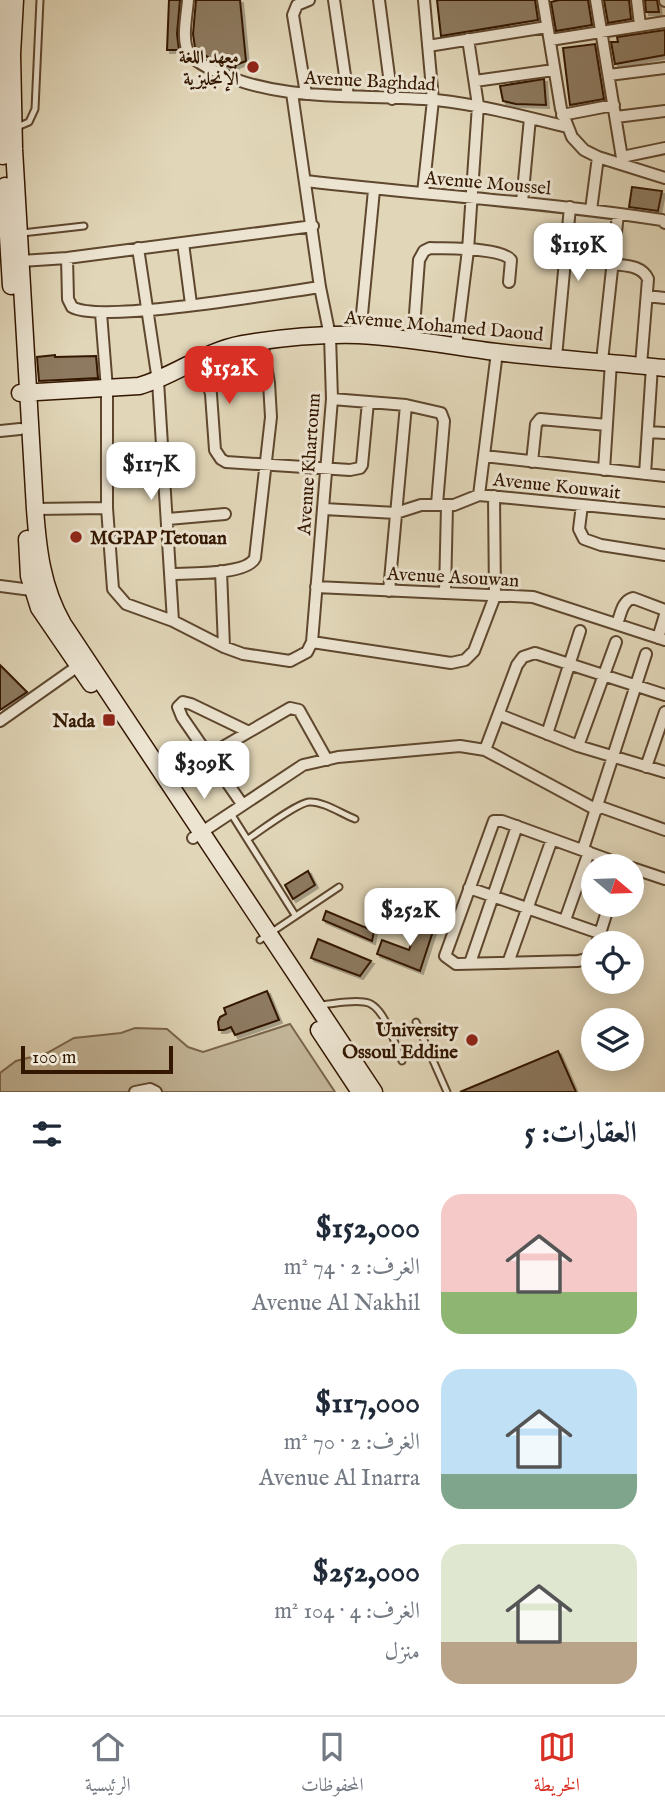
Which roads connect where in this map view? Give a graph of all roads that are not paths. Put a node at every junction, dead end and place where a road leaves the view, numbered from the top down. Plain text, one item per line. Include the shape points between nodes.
1 (4, 0) edge
2 (15, 0) edge
3 (40, 0) edge
4 (188, 0) edge
5 (309, 0) edge
6 (334, 0) edge
7 (379, 0) edge
8 (424, 0) edge
9 (543, 0) edge
10 (596, 0) edge
11 (636, 0) edge
12 (303, 1) edge
13 (665, 22) edge
14 (640, 25) junction
15 (547, 27) junction
16 (602, 32) junction
17 (468, 39) junction
18 (550, 40) junction
19 (428, 46) junction
20 (665, 68) edge
21 (554, 70) junction
22 (609, 75) junction
23 (475, 81) junction
24 (292, 93) junction
25 (306, 94) junction
26 (348, 96) junction
27 (392, 99) junction
28 (433, 100) junction
29 (478, 105) junction
30 (614, 105) junction
31 (665, 111) edge
32 (562, 112) junction
33 (616, 117) junction
34 (530, 118) junction
35 (567, 127) junction
36 (5, 128) edge
37 (665, 148) edge
38 (598, 157) junction
39 (623, 160) junction
40 (665, 178) edge
41 (306, 181) junction
42 (374, 190) junction
43 (424, 193) junction
44 (472, 199) junction
45 (522, 202) junction
46 (570, 206) junction
47 (665, 207) edge
48 (3, 210) edge
49 (591, 210) junction
50 (618, 214) junction
51 (664, 222) edge
52 (84, 226) dead end
53 (313, 226) junction
54 (19, 233) junction
55 (183, 243) junction
56 (138, 248) junction
57 (468, 250) junction
58 (67, 258) junction
59 (21, 261) junction
60 (612, 264) junction
61 (509, 282) dead end
62 (320, 287) junction
63 (647, 296) junction
64 (665, 298) edge
65 (191, 304) junction
66 (147, 311) junction
67 (102, 313) junction
68 (330, 335) junction
69 (360, 335) junction
70 (413, 341) junction
71 (262, 342) junction
72 (456, 346) junction
73 (497, 352) junction
74 (200, 357) junction
75 (555, 357) junction
76 (607, 362) junction
77 (653, 366) edge
78 (158, 381) junction
79 (107, 389) junction
80 (23, 393) junction
81 (332, 399) junction
82 (368, 402) junction
83 (406, 405) junction
84 (607, 425) junction
85 (20, 429) junction
86 (0, 431) edge
87 (648, 432) junction
88 (665, 433) edge
89 (484, 456) junction
90 (533, 462) junction
91 (267, 464) junction
92 (325, 469) junction
93 (604, 470) junction
94 (645, 474) junction
95 (665, 476) edge
96 (478, 495) junction
97 (494, 496) junction
98 (442, 505) junction
99 (582, 505) junction
100 (107, 508) junction
101 (35, 509) junction
102 (324, 509) junction
103 (396, 513) junction
104 (665, 513) edge
105 (225, 514) dead end
106 (168, 519) junction
107 (665, 555) edge
108 (221, 571) junction
109 (171, 574) junction
110 (316, 587) junction
111 (1, 588) edge
112 (40, 591) junction
113 (389, 591) junction
114 (444, 593) junction
115 (495, 596) junction
116 (665, 612) edge
117 (173, 621) junction
118 (617, 624) junction
119 (580, 631) dead end
120 (662, 639) edge
121 (312, 642) junction
122 (616, 642) dead end
123 (225, 648) junction
124 (646, 654) dead end
125 (568, 664) junction
126 (78, 666) junction
127 (604, 675) junction
128 (637, 686) junction
129 (665, 695) edge
130 (665, 712) edge
131 (500, 715) junction
132 (0, 721) edge
133 (247, 731) junction
134 (547, 734) junction
135 (578, 746) junction
136 (485, 750) junction
137 (209, 755) junction
138 (613, 755) junction
139 (327, 760) junction
140 (646, 766) junction
141 (665, 772) edge
142 (242, 804) junction
143 (597, 808) junction
144 (230, 812) junction
145 (355, 819) dead end
146 (517, 826) junction
147 (665, 830) edge
148 (197, 835) junction
149 (248, 838) junction
150 (552, 839) junction
151 (586, 850) junction
152 (596, 854) edge
153 (644, 872) edge
154 (665, 879) edge
155 (339, 887) dead end
156 (469, 888) junction
157 (493, 896) junction
158 (528, 908) junction
159 (295, 915) junction
160 (565, 920) junction
161 (585, 931) edge
162 (265, 937) junction
163 (581, 960) edge
164 (470, 963) junction
165 (508, 963) junction
166 (316, 1005) junction
167 (416, 1022) dead end
168 (402, 1061) dead end
169 (135, 1092) edge
170 (156, 1092) edge
171 (360, 1092) edge
172 (374, 1092) edge
173 (447, 1092) edge

1 - 36 main road
2 - 36 main road
3 - 36 lane via 35,108 29,122
4 - 24 street, Avenue Baghdad via 189,54 242,82
5 - 12 street
6 - 26 street
7 - 27 street
8 - 19 street
9 - 15 street
10 - 16 street
11 - 14 street
12 - 25 street via 293,15
13 - 14 street
14 - 16 street
15 - 17 street
15 - 18 street
16 - 18 street
16 - 22 street
17 - 19 street
17 - 23 street
18 - 21 street
19 - 28 street
20 - 22 street
21 - 23 street
21 - 32 street
22 - 30 street
23 - 29 street
24 - 25 street, Avenue Baghdad
24 - 41 street, Avenue Khartoum
25 - 26 street, Avenue Baghdad
26 - 27 street, Avenue Baghdad
27 - 28 street, Avenue Baghdad
28 - 29 street, Avenue Baghdad
28 - 43 street
29 - 34 street, Avenue Baghdad
29 - 44 street
30 - 32 street
30 - 33 street
31 - 33 street
32 - 35 street
33 - 39 street
34 - 35 street, Avenue Baghdad
34 - 45 street
35 - 38 street via 576,143
36 - 48 main road
36 - 54 main road
37 - 39 street
38 - 39 street
38 - 49 street
39 - 40 street
41 - 42 street, Avenue Moussel
41 - 53 street, Avenue Khartoum
42 - 43 street, Avenue Moussel
42 - 69 street
43 - 44 street, Avenue Moussel
44 - 45 street, Avenue Moussel
44 - 57 street
45 - 46 street, Avenue Moussel
46 - 49 street, Avenue Moussel
46 - 75 street
47 - 51 street
48 - 80 main road
49 - 50 street, Avenue Moussel
50 - 51 street, Avenue Moussel
50 - 60 street
52 - 54 lane
53 - 55 street
53 - 62 street, Avenue Khartoum
54 - 59 main road
55 - 56 street
55 - 65 street
56 - 58 street
56 - 66 street
57 - 61 street via 507,255 511,260
57 - 70 street via 424,251 419,260
57 - 72 street
58 - 59 street
58 - 67 street via 72,307
59 - 80 main road
60 - 63 street via 646,273
60 - 76 street
62 - 65 street
62 - 68 street, Avenue Khartoum
63 - 64 street
63 - 77 street
65 - 66 street
66 - 67 street
66 - 78 street
67 - 79 street
68 - 69 main road, Avenue Mohamed Daoud
68 - 71 main road, Avenue Mohamed Daoud
68 - 81 street, Avenue Khartoum
69 - 70 main road, Avenue Mohamed Daoud
70 - 72 main road, Avenue Mohamed Daoud
71 - 74 main road, Avenue Mohamed Daoud
71 - 91 street via 271,402
72 - 73 main road, Avenue Mohamed Daoud
73 - 75 main road, Avenue Mohamed Daoud
73 - 89 street
74 - 78 main road, Avenue Mohamed Daoud
74 - 91 street via 211,394 217,455 226,462
75 - 76 main road, Avenue Mohamed Daoud
76 - 77 main road, Avenue Mohamed Daoud
76 - 84 street
77 - 87 street
78 - 79 main road, Avenue Mohamed Daoud
78 - 106 street
79 - 80 main road, Avenue Mohamed Daoud
79 - 100 street
80 - 85 main road
80 - 101 main road
81 - 82 street
81 - 92 street, Avenue Khartoum
82 - 83 street
82 - 92 street via 362,465 350,470
83 - 98 street via 443,415
83 - 103 street
84 - 90 street via 540,418
84 - 93 street
85 - 86 street
85 - 112 main road via 29,576
87 - 88 street
87 - 94 street
89 - 90 street
89 - 96 street
90 - 93 street
91 - 92 street
91 - 108 street via 254,562
92 - 102 street, Avenue Khartoum
93 - 94 street
94 - 95 street
96 - 97 street, Avenue Kouwait
96 - 98 street, Avenue Kouwait
97 - 99 street, Avenue Kouwait
97 - 115 street
98 - 103 street, Avenue Kouwait via 421,505
98 - 114 street
99 - 104 street, Avenue Kouwait
99 - 107 street via 580,536 590,542
100 - 101 street
100 - 117 street via 113,589 126,604
101 - 112 main road
102 - 103 street, Avenue Kouwait
102 - 110 street, Avenue Khartoum
103 - 113 street
105 - 106 street
106 - 109 street
108 - 109 street
108 - 123 street
109 - 117 street
110 - 113 street, Avenue Asouwan
110 - 121 street, Avenue Khartoum
111 - 112 street
112 - 126 main road via 45,619
112 - 148 main road
113 - 114 street, Avenue Asouwan
114 - 115 street, Avenue Asouwan
115 - 118 street, Avenue Asouwan via 533,597
115 - 121 street via 474,651 459,663
116 - 118 street via 633,598 625,602
116 - 120 street
117 - 123 street
118 - 120 street, Avenue Asouwan
119 - 125 street
121 - 123 street via 307,652 290,661
122 - 127 street
124 - 128 street
125 - 127 street
125 - 131 street via 535,653 523,657
125 - 134 street
126 - 132 street
126 - 148 main road
127 - 128 street
127 - 135 street
128 - 129 street
128 - 138 street
130 - 140 street
131 - 134 street
131 - 136 street
133 - 137 street
133 - 137 street via 191,704 179,704 182,717
133 - 139 street via 295,708
134 - 135 street
135 - 138 street
136 - 139 street via 460,746
136 - 143 street
137 - 142 street
138 - 140 street
138 - 143 street
139 - 142 street via 303,765
140 - 141 street
142 - 144 street
143 - 147 street
143 - 151 street
144 - 148 street
144 - 149 lane
145 - 149 lane via 308,802
146 - 150 street
146 - 156 street via 497,820 491,824
146 - 157 street
148 - 162 main road
149 - 159 lane
150 - 151 street
150 - 158 street
151 - 152 street
151 - 160 street
153 - 154 street
155 - 159 lane
156 - 157 street
156 - 164 street via 445,956 456,964
157 - 158 street
157 - 164 street
158 - 160 street
158 - 165 street
159 - 162 lane
160 - 161 street
162 - 166 main road
162 - 171 main road
163 - 165 street
164 - 165 street
166 - 168 lane via 374,1005
166 - 172 main road
167 - 173 lane
169 - 170 street

